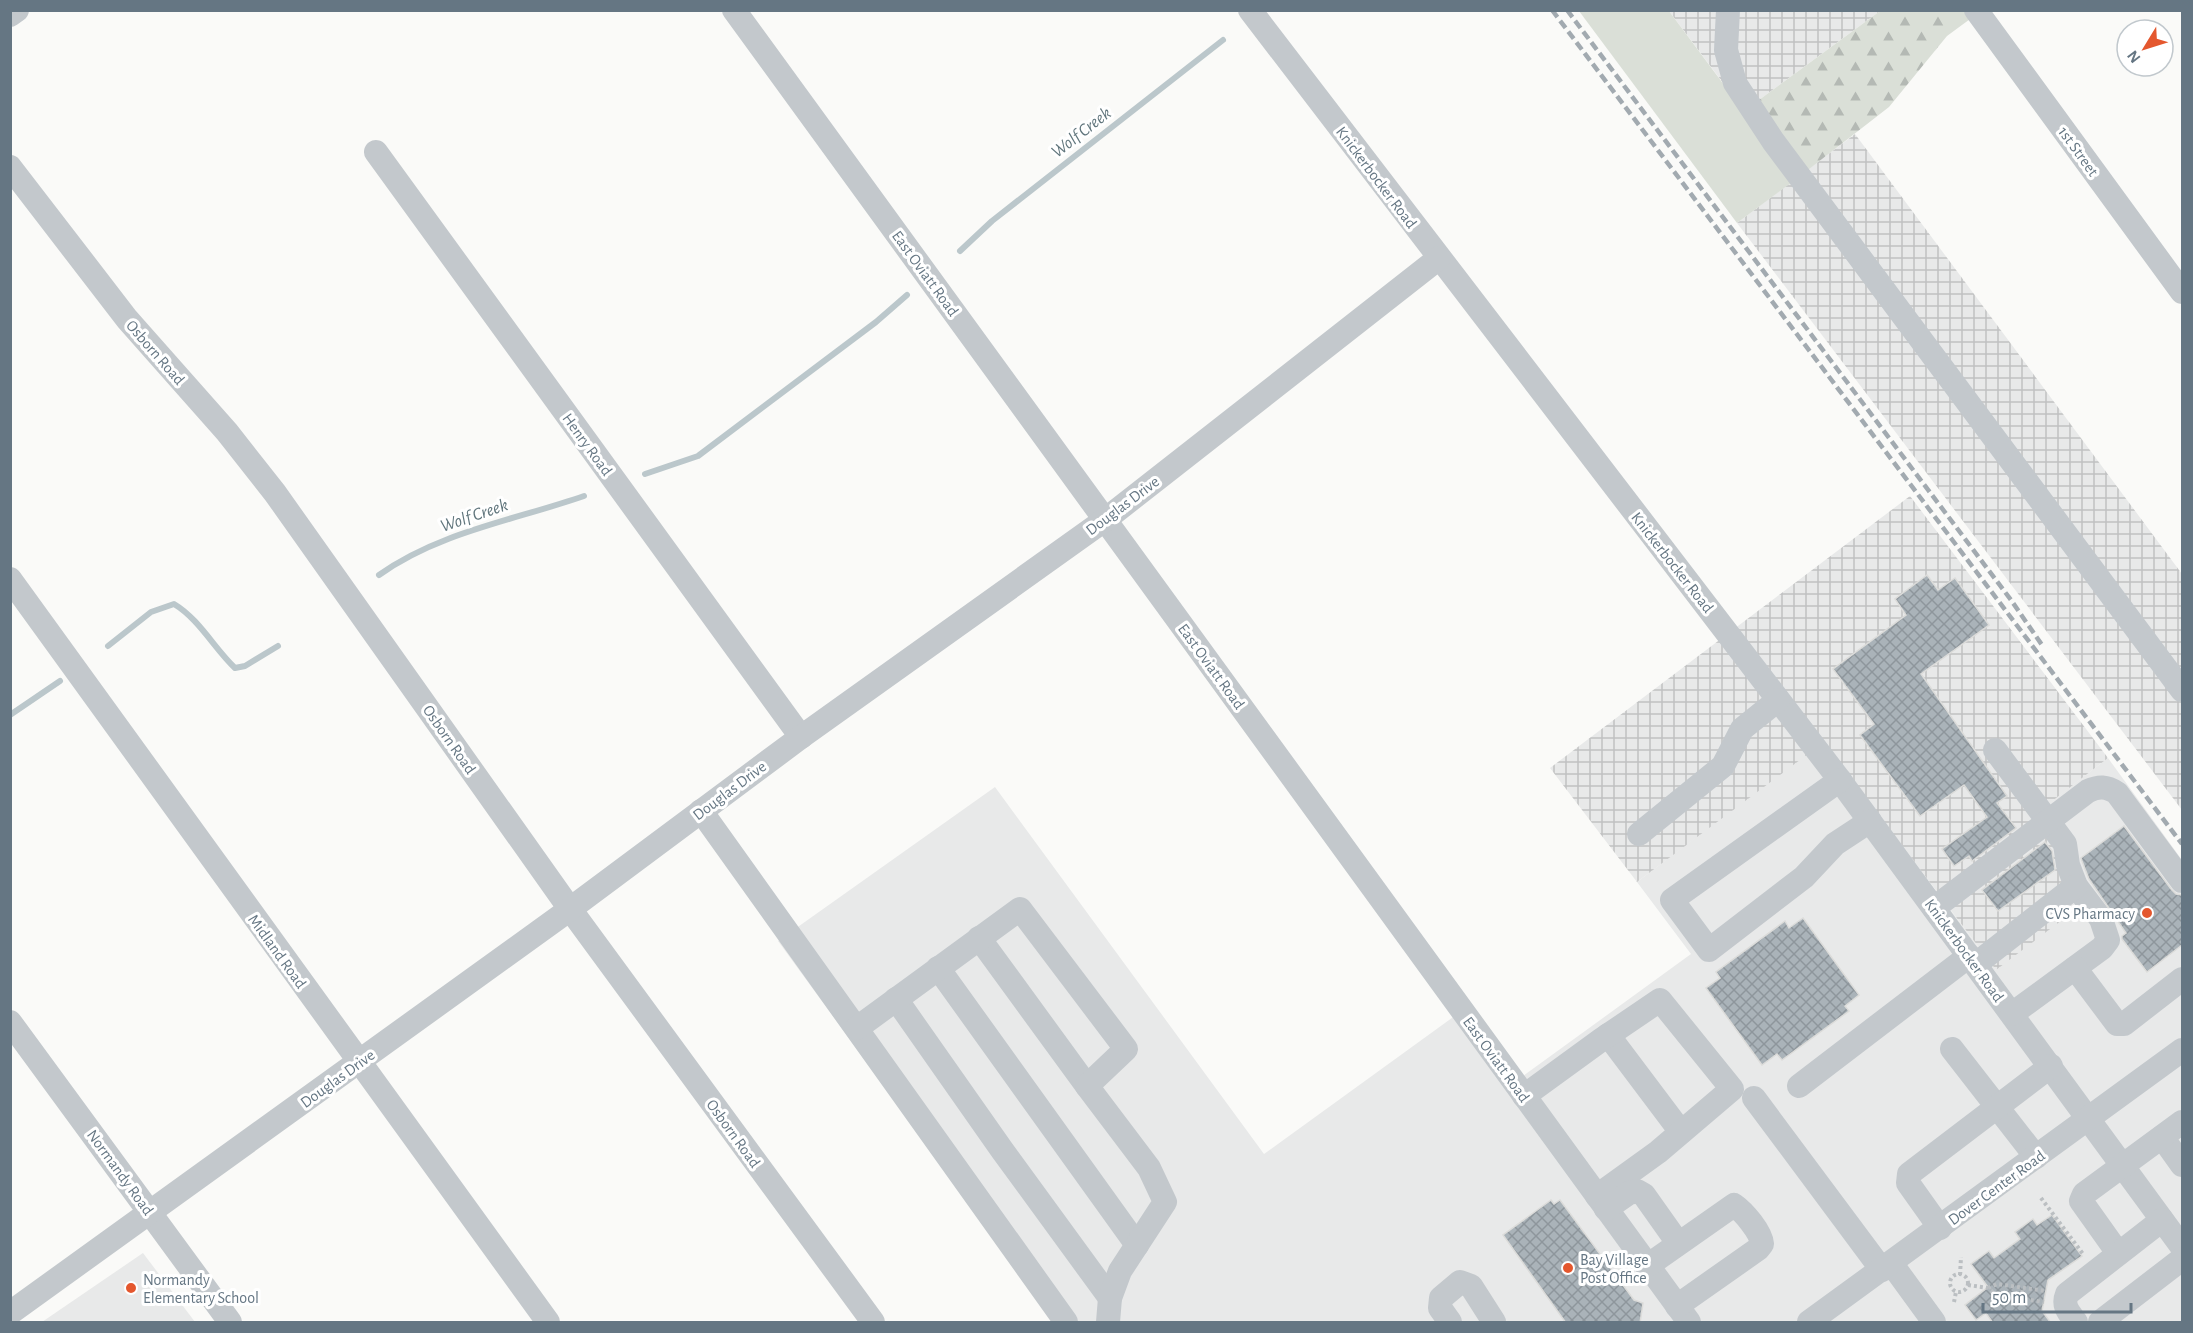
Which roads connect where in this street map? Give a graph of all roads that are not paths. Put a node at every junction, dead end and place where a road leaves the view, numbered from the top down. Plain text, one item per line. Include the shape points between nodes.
1 (17, 10) edge
2 (734, 10) edge
3 (1250, 10) edge
4 (1728, 10) edge
5 (1976, 10) edge
6 (10, 15) edge
7 (376, 152) dead end
8 (10, 167) edge
9 (1439, 258) junction
10 (2182, 292) edge
11 (1106, 519) junction
12 (10, 579) edge
13 (2182, 690) edge
14 (1778, 700) junction
15 (801, 737) junction
16 (1995, 750) dead end
17 (1839, 780) junction
18 (701, 810) junction
19 (1870, 821) junction
20 (2049, 822) junction
21 (1639, 834) dead end
22 (2182, 881) edge
23 (2076, 886) junction
24 (1934, 908) junction
25 (570, 909) junction
26 (979, 938) junction
27 (1972, 960) junction
28 (2075, 968) junction
29 (938, 969) junction
30 (2182, 979) edge
31 (896, 999) junction
32 (2012, 1014) junction
33 (10, 1022) edge
34 (856, 1028) junction
35 (1608, 1035) junction
36 (1952, 1049) dead end
37 (2182, 1050) edge
38 (358, 1062) junction
39 (2050, 1066) junction
40 (1087, 1086) junction
41 (1799, 1086) dead end
42 (1524, 1096) junction
43 (1754, 1098) dead end
44 (1996, 1107) junction
45 (2089, 1119) junction
46 (2182, 1122) edge
47 (1681, 1132) junction
48 (2162, 1137) junction
49 (2036, 1157) junction
50 (2123, 1165) junction
51 (2182, 1165) edge
52 (1602, 1203) junction
53 (151, 1213) junction
54 (2162, 1220) junction
55 (1940, 1228) junction
56 (1678, 1243) junction
57 (1137, 1245) junction
58 (2182, 1247) edge
59 (2118, 1253) junction
60 (2182, 1259) edge
61 (1647, 1266) junction
62 (1886, 1267) junction
63 (1110, 1298) junction
64 (10, 1313) edge
65 (1683, 1314) edge
66 (230, 1323) edge
67 (548, 1323) edge
68 (873, 1323) edge
69 (1066, 1323) edge
70 (1108, 1323) edge
71 (1450, 1323) edge
72 (1494, 1323) edge
73 (1809, 1323) edge
74 (1934, 1323) edge
75 (2076, 1323) edge
76 (2100, 1323) edge

1 - 6 street
2 - 11 street, East Oviatt Road
3 - 9 street, Knickerbocker Road
4 - 13 street via 1726,50 1735,82 1773,141
5 - 10 street, 1st Street
7 - 15 street, Henry Road
8 - 25 street, Osborn Road via 127,319 275,493
9 - 11 street, Douglas Drive
9 - 14 street, Knickerbocker Road
11 - 15 street, Douglas Drive
11 - 42 street, East Oviatt Road
12 - 38 street, Midland Road
14 - 17 street, Knickerbocker Road
14 - 21 street via 1742,729 1723,766
15 - 18 street, Douglas Drive
16 - 20 street
17 - 19 street, Knickerbocker Road
17 - 19 street via 1672,900 1709,950 1804,877 1836,844
18 - 25 street, Douglas Drive
18 - 34 street
19 - 24 street, Knickerbocker Road
20 - 22 street via 2088,791 2097,787 2111,789
20 - 23 street via 2065,844
20 - 24 street
23 - 27 street
23 - 28 street via 2101,919 2108,940
24 - 27 street, Knickerbocker Road
25 - 38 street, Douglas Drive
25 - 68 street, Osborn Road
26 - 29 street
26 - 40 street
26 - 40 street via 1020,909 1125,1049
27 - 32 street, Knickerbocker Road
27 - 41 street
28 - 30 street via 2117,1024 2124,1024
28 - 32 street
29 - 31 street
29 - 57 street
31 - 34 street
31 - 63 street
32 - 39 street, Knickerbocker Road
33 - 53 street, Normandy Road
34 - 69 street
35 - 42 street
35 - 47 street
35 - 47 street via 1660,1000 1732,1089
36 - 44 street
37 - 45 street, Dover Center Road
38 - 53 street, Douglas Drive
38 - 67 street, Midland Road
39 - 44 street
39 - 45 street, Knickerbocker Road
40 - 57 street via 1149,1168 1165,1202
42 - 52 street, East Oviatt Road
43 - 62 street
44 - 49 street
44 - 55 street via 1909,1174 1908,1184
45 - 49 street, Dover Center Road
45 - 50 street, Knickerbocker Road
46 - 48 street
47 - 52 street
48 - 50 street
48 - 51 street
49 - 55 street, Dover Center Road
50 - 54 street, Knickerbocker Road
50 - 59 street via 2084,1194 2081,1201
52 - 56 street via 1637,1191 1644,1195
52 - 61 street, East Oviatt Road
53 - 64 street, Douglas Drive
53 - 66 street, Normandy Road
54 - 58 street, Knickerbocker Road
54 - 59 street
55 - 62 street, Dover Center Road
56 - 61 street
56 - 65 street via 1734,1205 1762,1244
57 - 63 street via 1120,1271
59 - 75 street via 2067,1294 2064,1301
60 - 76 street
61 - 65 street, East Oviatt Road
62 - 73 street, Dover Center Road
62 - 74 street
63 - 70 street
71 - 72 street via 1440,1308 1441,1298 1460,1282 1471,1286

